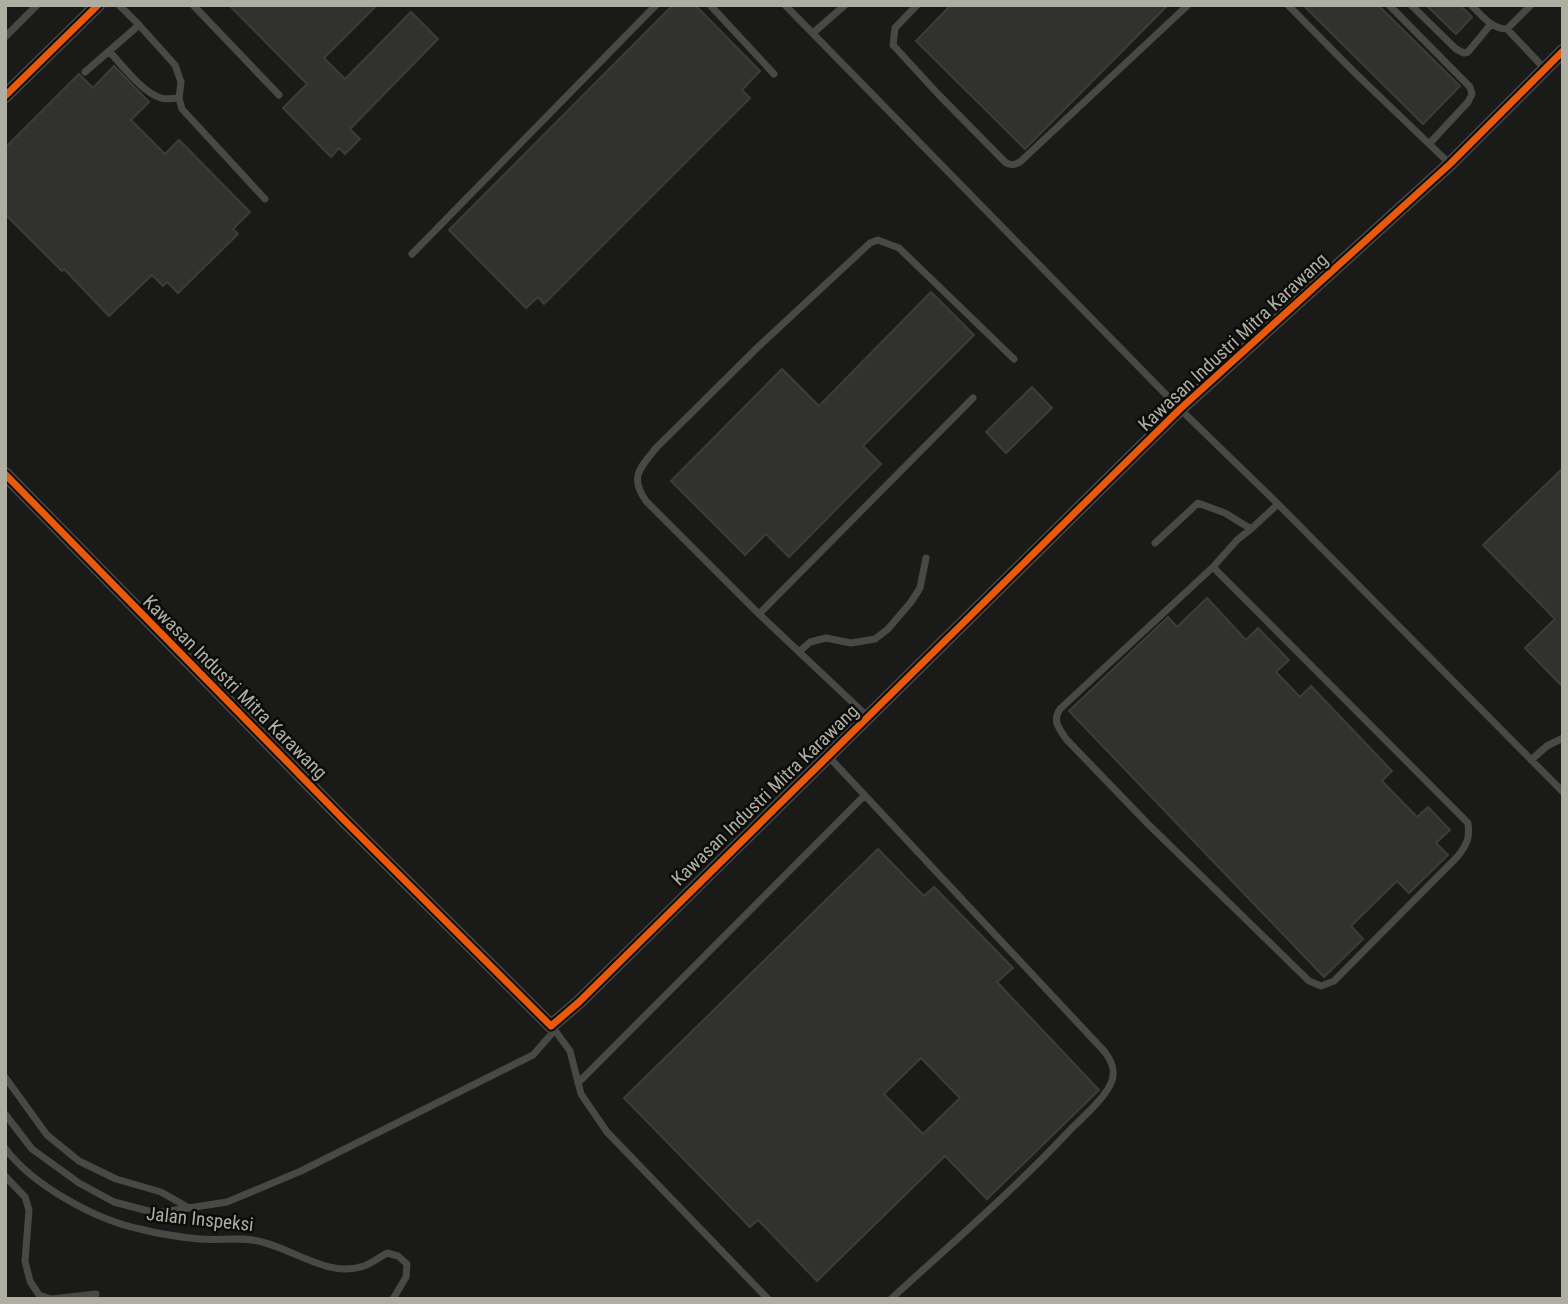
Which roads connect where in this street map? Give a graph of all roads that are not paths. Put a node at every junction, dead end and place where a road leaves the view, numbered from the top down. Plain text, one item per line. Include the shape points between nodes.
1 (37, 5) edge
2 (98, 5) edge
3 (119, 5) edge
4 (192, 5) edge
5 (656, 5) edge
6 (710, 5) edge
7 (786, 5) edge
8 (845, 5) edge
9 (917, 5) edge
10 (1188, 5) edge
11 (1288, 5) edge
12 (1389, 5) edge
13 (1411, 5) edge
14 (1471, 5) edge
15 (1531, 5) edge
16 (1491, 24) junction
17 (139, 25) junction
18 (1507, 29) junction
19 (813, 33) junction
20 (5, 37) edge
21 (108, 51) junction
22 (1563, 51) edge
23 (1545, 69) junction
24 (85, 72) dead end
25 (774, 74) dead end
26 (279, 95) dead end
27 (5, 96) edge
28 (179, 97) junction
29 (1429, 144) junction
30 (1450, 164) junction
31 (265, 199) dead end
32 (412, 254) dead end
33 (1014, 359) dead end
34 (973, 398) dead end
35 (1180, 409) junction
36 (5, 474) edge
37 (1278, 504) junction
38 (1251, 529) junction
39 (1155, 543) dead end
40 (926, 558) dead end
41 (1213, 567) junction
42 (759, 614) junction
43 (799, 652) junction
44 (868, 717) junction
45 (1563, 737) edge
46 (828, 756) junction
47 (1531, 760) junction
48 (1563, 792) edge
49 (864, 796) junction
50 (553, 1028) junction
51 (5, 1077) edge
52 (579, 1083) junction
53 (5, 1114) edge
54 (5, 1148) edge
55 (5, 1176) edge
56 (190, 1208) junction
57 (96, 1294) dead end
58 (393, 1299) edge
59 (768, 1299) edge
60 (891, 1299) edge

1 - 20 lane
2 - 27 street
3 - 17 lane
4 - 26 lane
5 - 32 lane
6 - 25 lane
7 - 19 lane, Kawasan Industri Mitra Karawang
8 - 19 lane
9 - 10 lane via 895,28 893,45 1010,165 1020,162
11 - 29 lane
12 - 29 lane via 1471,87 1468,102
13 - 16 lane via 1461,52 1468,52
14 - 16 lane
15 - 18 lane
16 - 18 lane
17 - 21 lane
17 - 28 lane via 175,65 181,82
18 - 23 lane
19 - 35 lane, Kawasan Industri Mitra Karawang
21 - 24 lane
21 - 28 lane via 141,86 158,97
22 - 23 street, Kawasan Industri Mitra Karawang
23 - 30 street, Kawasan Industri Mitra Karawang
28 - 31 lane via 182,109
29 - 30 lane
30 - 35 street, Kawasan Industri Mitra Karawang
33 - 42 lane via 899,248 878,240 863,247 656,448 642,465 639,493
34 - 42 lane
35 - 37 lane, Kawasan Industri Mitra Karawang
35 - 44 street, Kawasan Industri Mitra Karawang
36 - 50 street, Kawasan Industri Mitra Karawang
37 - 38 lane
37 - 47 lane, Kawasan Industri Mitra Karawang
38 - 39 lane via 1198,503
38 - 41 lane
40 - 43 lane via 920,588 875,639 852,643 826,638 810,642
41 - 41 lane via 1468,823 1468,843 1458,856 1334,981 1321,986 1309,981 1148,824 1056,723 1060,709
42 - 43 lane
43 - 44 lane
44 - 46 street, Kawasan Industri Mitra Karawang
45 - 47 lane
46 - 49 lane
46 - 50 street, Kawasan Industri Mitra Karawang
47 - 48 lane, Kawasan Industri Mitra Karawang
49 - 52 lane
49 - 60 lane via 1104,1051 1114,1071 1110,1086 1049,1152
50 - 52 lane via 570,1051
50 - 56 lane via 533,1055 301,1171 227,1202
51 - 56 lane via 47,1135 79,1161
52 - 59 lane via 581,1094 607,1132
53 - 56 lane via 32,1149 114,1202 156,1213
54 - 58 lane, Jalan Inspeksi via 32,1176 64,1198 138,1229 201,1239 242,1238 343,1269 364,1266 387,1253 398,1256 407,1264 406,1277
55 - 57 lane via 25,1197 29,1210 26,1261 30,1282 39,1295 51,1299

